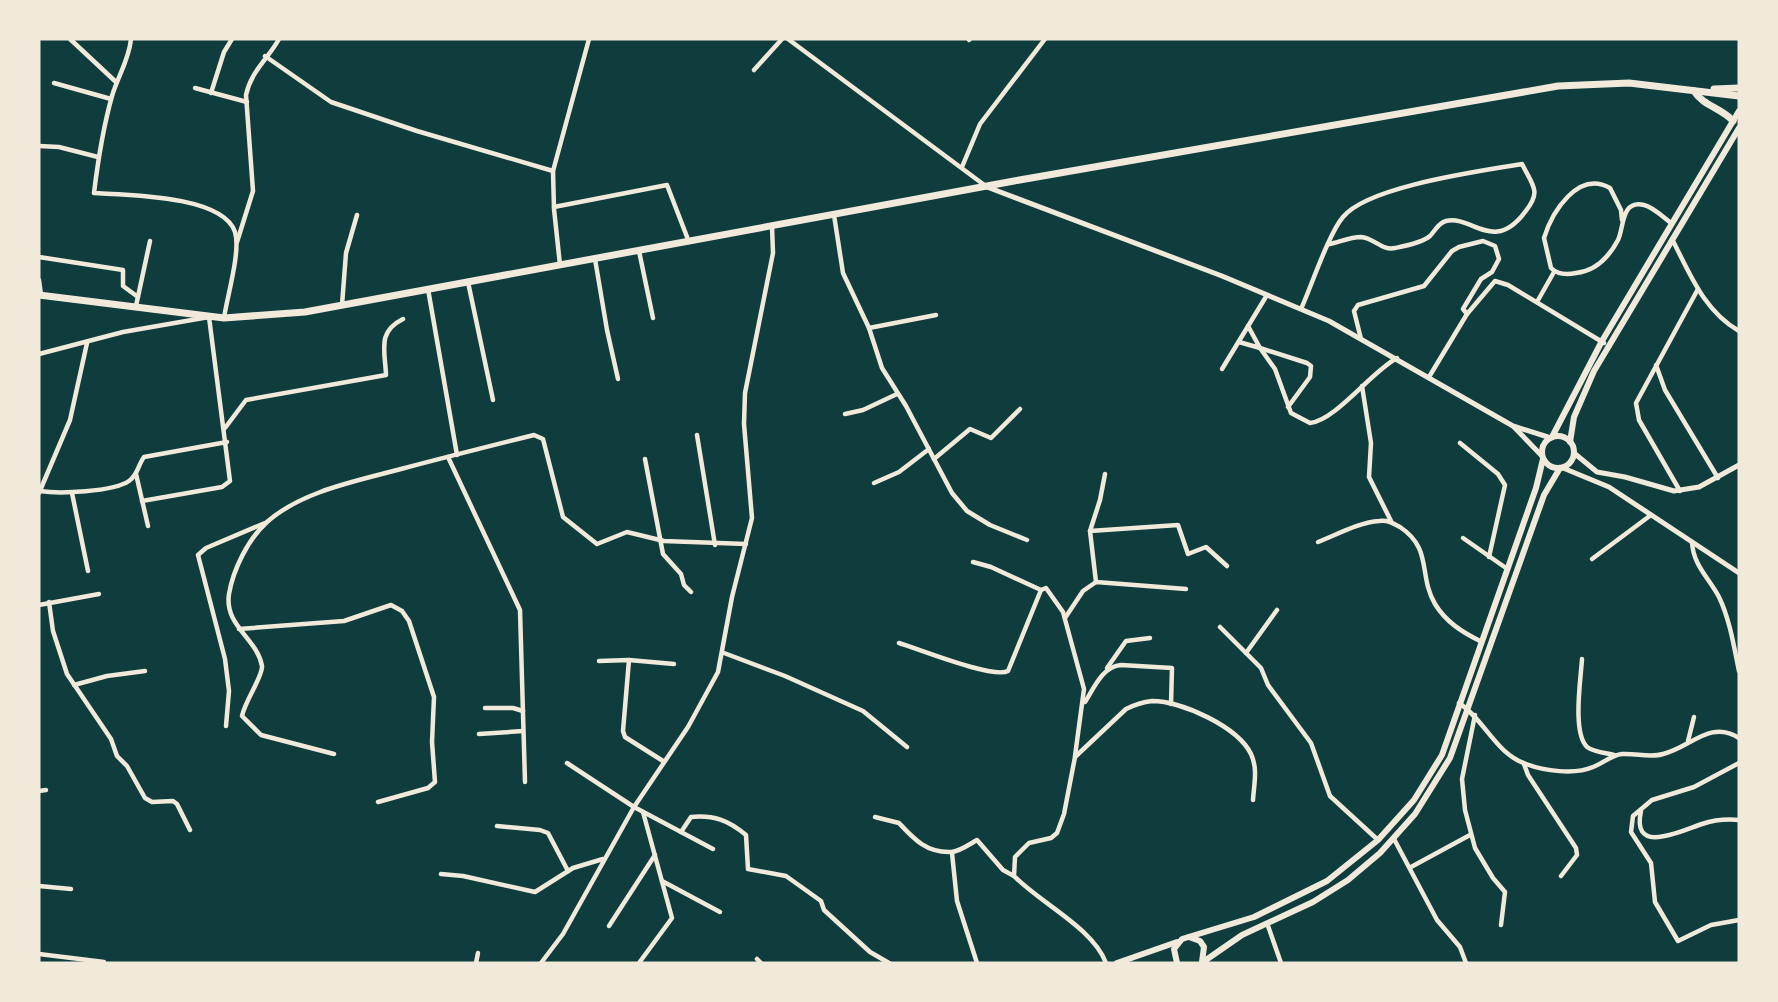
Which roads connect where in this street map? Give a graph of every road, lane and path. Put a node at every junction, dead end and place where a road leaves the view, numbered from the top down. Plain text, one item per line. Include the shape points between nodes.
1 (70, 39) edge
2 (131, 39) edge
3 (232, 39) edge
4 (279, 39) edge
5 (590, 39) edge
6 (782, 39) edge
7 (788, 39) edge
8 (1045, 39) edge
9 (266, 56) junction
10 (754, 70) dead end
11 (116, 82) junction
12 (54, 83) dead end
13 (195, 88) dead end
14 (1739, 88) edge
15 (1684, 90) junction
16 (1694, 91) junction
17 (211, 93) junction
18 (1739, 96) edge
19 (111, 99) junction
20 (247, 102) junction
21 (1739, 111) edge
22 (1733, 121) junction
23 (1739, 128) edge
24 (39, 146) edge
25 (98, 157) junction
26 (962, 167) junction
27 (554, 171) junction
28 (987, 186) junction
29 (554, 207) junction
30 (357, 215) dead end
31 (834, 215) junction
32 (1622, 220) junction
33 (1671, 223) junction
34 (772, 226) junction
35 (1672, 239) junction
36 (150, 241) dead end
37 (688, 242) junction
38 (236, 244) junction
39 (1330, 244) junction
40 (639, 251) junction
41 (39, 257) edge
42 (596, 259) junction
43 (560, 265) junction
44 (1554, 272) junction
45 (39, 280) edge
46 (468, 282) junction
47 (428, 289) junction
48 (1698, 289) junction
49 (40, 295) edge
50 (1267, 295) junction
51 (138, 297) junction
52 (1536, 302) junction
53 (342, 305) junction
54 (136, 306) junction
55 (1301, 309) junction
56 (1467, 314) junction
57 (936, 315) dead end
58 (209, 317) junction
59 (224, 318) junction
60 (653, 318) dead end
61 (403, 320) dead end
62 (1248, 326) junction
63 (869, 328) junction
64 (1739, 331) edge
65 (1361, 339) junction
66 (1602, 341) junction
67 (1239, 342) junction
68 (87, 343) junction
69 (1609, 346) junction
70 (1260, 348) junction
71 (39, 354) edge
72 (1397, 358) junction
73 (1656, 365) junction
74 (1222, 369) dead end
75 (1429, 377) junction
76 (618, 380) dead end
77 (1362, 386) junction
78 (897, 394) junction
79 (493, 400) dead end
80 (1288, 407) junction
81 (1020, 409) dead end
82 (845, 414) dead end
83 (1513, 426) junction
84 (225, 428) junction
85 (696, 435) dead end
86 (1551, 438) junction
87 (226, 442) junction
88 (1460, 442) dead end
89 (1570, 442) junction
90 (929, 449) junction
91 (1574, 453) junction
92 (457, 454) junction
93 (448, 457) junction
94 (1542, 458) junction
95 (645, 459) dead end
96 (934, 459) junction
97 (1739, 465) edge
98 (1562, 468) junction
99 (136, 474) junction
100 (1105, 474) dead end
101 (1606, 475) junction
102 (1718, 478) junction
103 (874, 483) dead end
104 (1602, 484) junction
105 (1680, 491) junction
106 (39, 492) edge
107 (72, 493) junction
108 (142, 501) junction
109 (1652, 515) junction
110 (1391, 521) junction
111 (267, 522) junction
112 (148, 526) dead end
113 (1090, 531) junction
114 (1463, 538) dead end
115 (658, 540) junction
116 (1027, 540) dead end
117 (1318, 542) dead end
118 (1692, 542) junction
119 (746, 544) junction
120 (716, 545) junction
121 (1489, 557) junction
122 (1592, 560) dead end
123 (973, 562) dead end
124 (1227, 566) dead end
125 (1506, 568) junction
126 (88, 571) dead end
127 (1739, 573) edge
128 (1096, 582) junction
129 (1186, 589) dead end
130 (1041, 590) junction
131 (691, 592) dead end
132 (99, 594) dead end
133 (49, 602) junction
134 (39, 605) edge
135 (1277, 610) dead end
136 (1065, 618) junction
137 (1220, 627) dead end
138 (239, 629) junction
139 (1150, 638) dead end
140 (1480, 641) junction
141 (899, 643) dead end
142 (724, 653) junction
143 (1246, 653) junction
144 (1582, 659) dead end
145 (629, 660) junction
146 (599, 661) dead end
147 (674, 664) dead end
148 (145, 671) dead end
149 (1106, 671) junction
150 (1739, 671) edge
151 (74, 685) junction
152 (1085, 702) junction
153 (1460, 703) junction
154 (1171, 704) junction
155 (485, 708) dead end
156 (1469, 709) junction
157 (523, 711) junction
158 (1475, 715) junction
159 (1694, 717) dead end
160 (226, 726) dead end
161 (523, 731) junction
162 (479, 734) dead end
163 (1739, 738) edge
164 (1687, 741) junction
165 (907, 747) dead end
166 (334, 754) dead end
167 (1615, 755) junction
168 (1075, 757) junction
169 (663, 761) junction
170 (567, 763) dead end
171 (1739, 763) edge
172 (1524, 764) junction
173 (525, 782) dead end
174 (46, 790) dead end
175 (39, 791) edge
176 (1253, 800) dead end
177 (378, 802) dead end
178 (634, 807) junction
179 (1641, 811) junction
180 (643, 812) junction
181 (875, 817) dead end
182 (1739, 820) edge
183 (497, 826) dead end
184 (190, 830) dead end
185 (681, 832) junction
186 (1470, 835) junction
187 (1394, 839) junction
188 (1378, 840) junction
189 (713, 849) dead end
190 (952, 852) junction
191 (655, 855) junction
192 (603, 859) junction
193 (1411, 867) junction
194 (568, 871) junction
195 (441, 874) dead end
196 (1014, 876) junction
197 (1560, 876) dead end
198 (662, 881) junction
199 (39, 886) edge
200 (71, 889) dead end
201 (720, 912) dead end
202 (1739, 920) edge
203 (1267, 923) junction
204 (1501, 925) dead end
205 (609, 926) dead end
206 (1189, 937) junction
207 (1178, 942) junction
208 (478, 953) dead end
209 (39, 954) edge
210 (104, 962) edge
211 (476, 963) edge
212 (541, 963) edge
213 (639, 963) edge
214 (889, 963) edge
215 (977, 963) edge
216 (1106, 963) edge
217 (1117, 963) edge
218 (1177, 963) edge
219 (1202, 963) edge
220 (1281, 963) edge
221 (1466, 963) edge

1 - 11 street
2 - 11 street via 127,60
3 - 17 street
4 - 9 street
5 - 27 street
6 - 10 street
7 - 26 street
8 - 26 street via 980,124
9 - 20 street via 248,83
9 - 27 street via 331,102 417,132
11 - 19 street
12 - 19 street
13 - 17 street
14 - 15 main road
15 - 16 main road
15 - 28 main road via 1619,83 1558,86
16 - 18 main road
16 - 22 main road via 1700,100
17 - 20 street
19 - 25 street
20 - 38 street via 253,191
21 - 22 main road
22 - 33 main road
23 - 35 main road
24 - 25 street
25 - 38 street via 94,193 195,203 231,224
26 - 28 street
27 - 29 street
28 - 31 main road
28 - 50 street
29 - 37 street via 667,185
29 - 43 street
30 - 53 street via 346,253
31 - 34 main road
31 - 63 street via 843,273
32 - 33 street via 1626,211 1640,204
32 - 44 street via 1617,242 1599,265 1582,273
32 - 44 street via 1622,210 1610,188 1596,183 1575,190 1566,197 1544,238
33 - 66 main road
34 - 37 main road
34 - 119 street via 772,253 745,393 752,518
35 - 48 street
35 - 69 main road
36 - 51 street
37 - 40 main road
38 - 59 street
39 - 39 street via 1362,237 1384,248 1396,248 1425,240 1449,220 1484,231 1498,231 1518,222 1536,191 1522,164 1429,182 1358,204 1341,218
39 - 55 street
40 - 42 main road
40 - 60 street
41 - 51 street via 123,270 123,286
42 - 43 main road
42 - 76 street
43 - 46 main road
44 - 52 street
45 - 49 street
46 - 47 main road
46 - 79 street
47 - 53 main road
47 - 92 street
48 - 64 street via 1719,318
48 - 73 street
49 - 54 main road
50 - 55 street
50 - 62 street
51 - 54 street
52 - 56 street via 1508,285 1495,282
52 - 66 street
53 - 59 main road
54 - 58 main road
55 - 65 street
56 - 65 street via 1463,309 1472,293 1499,259 1495,246 1489,242 1452,251 1424,286 1359,305 1354,311
56 - 75 street
57 - 63 street
58 - 59 main road
58 - 68 street via 123,332
58 - 84 street
61 - 84 street via 390,326 385,334 386,375 246,400
62 - 67 street
62 - 70 street
63 - 78 street via 882,368
65 - 72 street
66 - 69 street
66 - 86 main road
67 - 70 street
67 - 74 street
68 - 71 street
68 - 106 street via 70,420
69 - 89 main road via 1576,412
70 - 80 street via 1275,369
70 - 80 street via 1311,366 1310,377
72 - 75 street
72 - 77 street
73 - 102 street via 1665,390
73 - 105 street via 1636,403 1636,411
75 - 83 street
77 - 80 street via 1317,422 1294,417
77 - 110 street via 1371,443 1369,477
78 - 82 street
78 - 90 street
81 - 96 street via 991,438 970,429
83 - 86 street
83 - 94 street
84 - 87 street
85 - 120 street
86 - 89 main road via 1558,436
86 - 94 main road via 1544,443
87 - 99 street via 144,457
87 - 108 street via 232,476 228,484
88 - 121 street via 1503,479 1505,492
89 - 91 main road
90 - 96 street
90 - 103 street via 900,472
91 - 98 main road via 1571,462
91 - 101 street via 1593,470
92 - 93 street
92 - 115 street via 540,436 567,523 597,544 627,532
93 - 111 street via 331,489
93 - 157 street via 520,610
94 - 98 main road via 1550,466
94 - 125 main road via 1536,488
95 - 115 street
96 - 116 street via 959,503 990,525
97 - 102 street
98 - 104 street
98 - 156 main road via 1544,495
99 - 107 street via 128,482
99 - 108 street
100 - 113 street
101 - 104 street
101 - 105 street
102 - 105 street
104 - 109 street
106 - 107 street
107 - 126 street
108 - 112 street
109 - 118 street
109 - 122 street
110 - 117 street via 1376,521
110 - 140 street via 1420,546 1434,603 1452,625
111 - 138 street via 246,549 230,592 230,615
111 - 160 street via 198,555 225,659 229,691
113 - 124 street via 1179,525 1188,554 1206,547
113 - 128 street
114 - 121 street
115 - 120 street
115 - 131 street via 663,554
118 - 127 street
118 - 150 street via 1692,555 1718,597
119 - 120 street
119 - 142 street via 732,597
121 - 125 street
123 - 130 street
125 - 140 main road
128 - 129 street
128 - 136 street via 1083,591
130 - 136 street via 1046,588
130 - 141 street via 1004,673
132 - 133 street
133 - 134 street
133 - 151 street via 53,631
135 - 143 street
136 - 152 street via 1081,670
137 - 143 street
138 - 166 street via 258,654 262,667 262,675 245,702 242,716 261,735
138 - 177 street via 344,621 391,606 402,611 409,621 434,697 435,782 428,788
139 - 149 street via 1126,641
140 - 153 main road
142 - 165 street via 863,711
142 - 169 street via 709,693
143 - 188 street via 1261,668 1268,685 1311,743 1330,796
144 - 167 street via 1579,711 1584,742 1592,749
145 - 146 street
145 - 147 street
145 - 169 street via 625,737
148 - 151 street
149 - 152 street
149 - 154 street via 1114,666 1169,667 1173,671
151 - 184 street via 145,798 152,802 173,801
152 - 168 street
153 - 156 street
153 - 188 main road via 1442,755 1414,800
154 - 168 street via 1152,701 1126,710
154 - 176 street via 1181,705 1220,725 1250,753 1255,768
155 - 157 street
156 - 158 street
156 - 187 main road via 1442,773
157 - 161 street
158 - 172 street via 1497,744
158 - 186 street via 1462,779
159 - 164 street
161 - 162 street
161 - 173 street
163 - 164 street via 1719,731
164 - 167 street via 1662,755
167 - 172 street via 1582,770
168 - 196 street via 1057,833 1021,850 1015,857
169 - 178 street
170 - 178 street
171 - 179 street via 1694,787 1652,800
172 - 197 street via 1576,848 1576,855
174 - 175 street
178 - 180 street
178 - 192 street
179 - 182 street via 1641,831 1655,837 1678,834 1703,824
179 - 202 street via 1633,816 1631,832 1651,863 1655,902 1678,940 1711,925
180 - 185 street
180 - 191 street
181 - 190 street via 899,823 905,833 923,846
183 - 194 street via 548,833
185 - 189 street
185 - 214 street via 691,818 722,818 735,826 746,835 748,869 786,876 821,901 824,910 870,952
186 - 193 street
186 - 204 street via 1484,867 1504,892
187 - 193 street
187 - 203 main road via 1330,891
188 - 206 main road via 1345,868 1298,897
190 - 196 street via 977,840 1003,870
190 - 215 street via 957,901
191 - 198 street
191 - 205 street
192 - 194 street
192 - 212 street via 562,934
193 - 221 street via 1437,920 1460,947
194 - 195 street via 535,892
196 - 216 street via 1099,949
198 - 201 street
198 - 213 street via 672,918
199 - 200 street
203 - 219 main road
203 - 220 street
206 - 207 main road
206 - 219 main road via 1202,944
207 - 217 main road
207 - 218 main road via 1173,953
208 - 211 street
209 - 210 street

